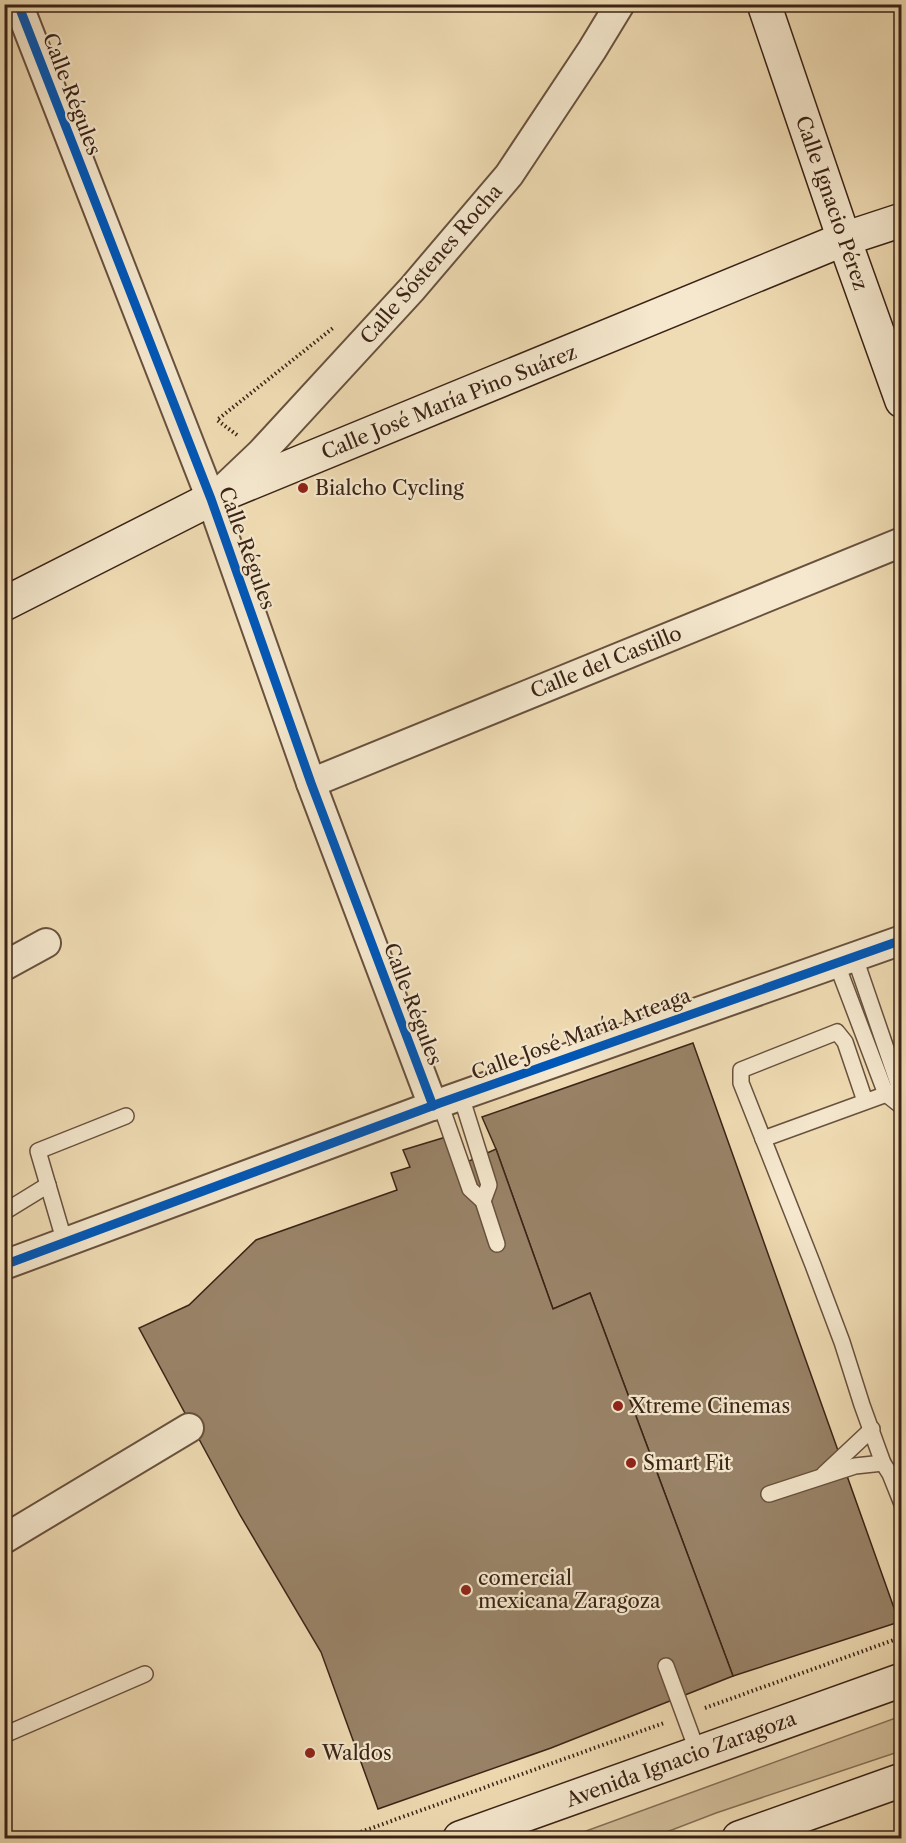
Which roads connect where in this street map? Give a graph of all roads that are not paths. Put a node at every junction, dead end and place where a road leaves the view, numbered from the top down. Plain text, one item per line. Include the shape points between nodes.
1 (18, 4) edge
2 (620, 4) edge
3 (764, 4) edge
4 (902, 220) edge
5 (844, 239) junction
6 (902, 401) edge
7 (211, 499) junction
8 (902, 542) edge
9 (4, 604) edge
10 (311, 783) junction
11 (902, 940) edge
12 (45, 943) dead end
13 (845, 959) junction
14 (4, 966) edge
15 (893, 1092) edge
16 (865, 1101) junction
17 (445, 1102) junction
18 (901, 1106) edge
19 (126, 1116) dead end
20 (763, 1139) junction
21 (48, 1185) junction
22 (483, 1201) junction
23 (4, 1212) edge
24 (65, 1243) junction
25 (497, 1244) dead end
26 (4, 1265) edge
27 (189, 1428) dead end
28 (872, 1429) junction
29 (883, 1463) junction
30 (822, 1476) junction
31 (769, 1494) dead end
32 (902, 1504) edge
33 (4, 1539) edge
34 (666, 1666) dead end
35 (145, 1674) dead end
36 (902, 1680) edge
37 (4, 1735) edge
38 (698, 1753) junction
39 (902, 1780) edge
40 (774, 1833) edge
41 (460, 1839) edge
42 (739, 1839) edge

1 - 7 street, Calle Régules
2 - 7 street, Calle Sóstenes Rocha via 509,175 412,290 261,453
3 - 5 main road, Calle Ignacio Pérez
4 - 5 main road, Calle José María Pino Suárez
5 - 6 main road, Calle Ignacio Pérez
5 - 7 main road, Calle José María Pino Suárez
7 - 9 main road, Calle José María Pino Suárez
7 - 10 street, Calle Régules
8 - 10 street, Calle del Castillo
10 - 17 street, Calle Régules
11 - 13 street, Calle José María Arteaga
12 - 14 street
13 - 15 lane
13 - 17 street, Calle José María Arteaga
15 - 16 lane
15 - 18 lane
16 - 20 lane
16 - 20 lane via 845,1042 837,1032 824,1035 741,1070 741,1083
17 - 22 lane via 470,1189
17 - 22 lane via 489,1185
17 - 24 street, Calle José María Arteaga
19 - 21 lane via 38,1151
20 - 28 lane via 818,1276
21 - 23 lane
21 - 24 lane
22 - 25 lane
24 - 26 street, Calle José María Arteaga
27 - 33 street
28 - 29 lane
28 - 30 lane
29 - 30 lane
29 - 32 lane
30 - 31 lane
34 - 38 lane
35 - 37 lane
36 - 38 main road, Avenida Ignacio Zaragoza
38 - 41 main road, Avenida Ignacio Zaragoza
39 - 40 main road
40 - 42 main road

